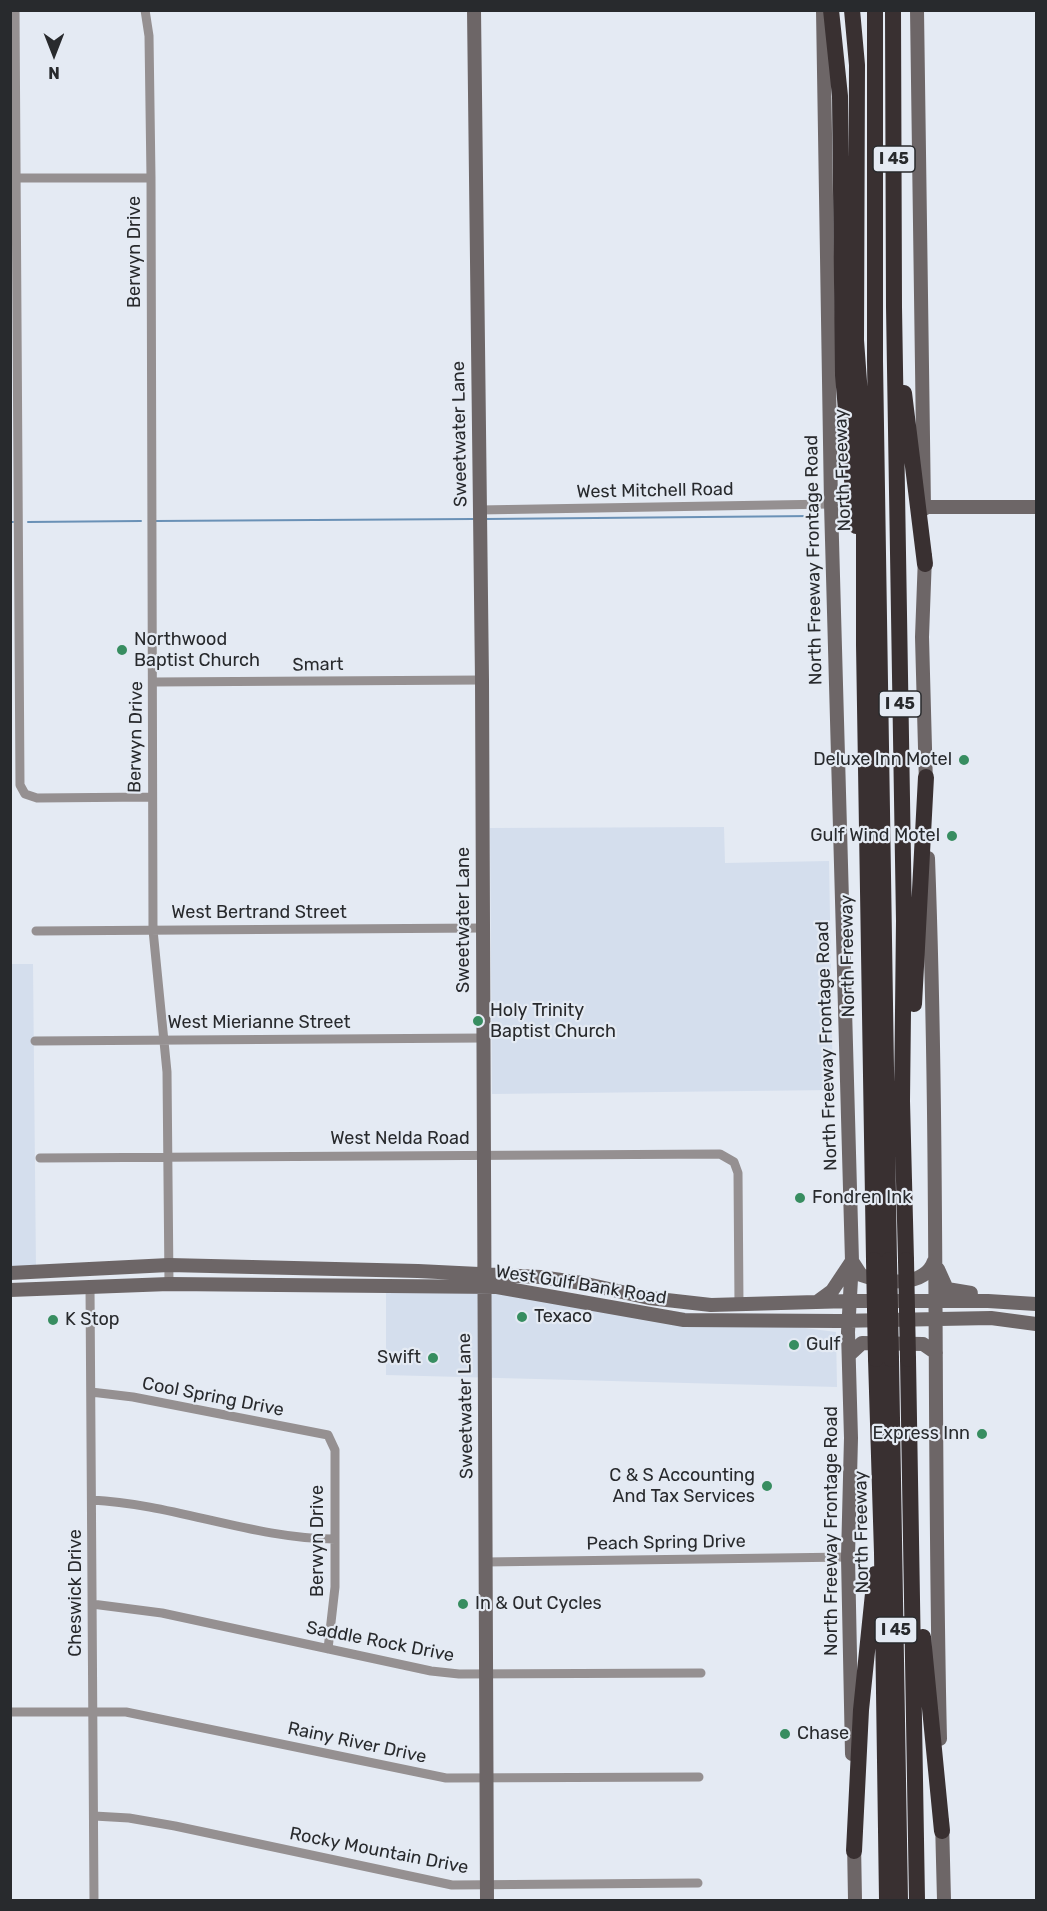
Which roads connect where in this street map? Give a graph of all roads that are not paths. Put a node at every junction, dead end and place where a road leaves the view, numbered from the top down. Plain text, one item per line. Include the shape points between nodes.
1 (15, 10) edge
2 (145, 10) edge
3 (474, 10) edge
4 (823, 10) edge
5 (831, 10) edge
6 (852, 10) edge
7 (876, 10) edge
8 (893, 10) edge
9 (917, 10) edge
10 (14, 178) edge
11 (151, 178) junction
12 (894, 307) junction
13 (831, 504) junction
14 (924, 507) junction
15 (1036, 507) edge
16 (479, 510) junction
17 (925, 564) junction
18 (865, 565) junction
19 (482, 680) junction
20 (154, 682) junction
21 (926, 777) junction
22 (151, 797) junction
23 (482, 928) junction
24 (153, 930) junction
25 (36, 932) dead end
26 (483, 1038) junction
27 (165, 1040) junction
28 (35, 1041) dead end
29 (902, 1101) junction
30 (482, 1155) junction
31 (169, 1157) junction
32 (40, 1158) dead end
33 (935, 1258) junction
34 (890, 1260) junction
35 (852, 1261) junction
36 (169, 1265) junction
37 (10, 1273) edge
38 (483, 1280) junction
39 (169, 1284) junction
40 (90, 1286) junction
41 (10, 1290) edge
42 (988, 1300) junction
43 (851, 1301) junction
44 (936, 1301) junction
45 (814, 1302) junction
46 (1036, 1304) edge
47 (740, 1305) junction
48 (809, 1320) junction
49 (849, 1321) junction
50 (936, 1321) junction
51 (1036, 1324) edge
52 (936, 1353) junction
53 (849, 1355) junction
54 (892, 1359) junction
55 (91, 1392) junction
56 (328, 1435) joint
57 (92, 1500) junction
58 (912, 1518) junction
59 (335, 1539) junction
60 (882, 1553) junction
61 (848, 1557) junction
62 (484, 1562) junction
63 (92, 1604) junction
64 (328, 1649) junction
65 (701, 1673) dead end
66 (485, 1675) junction
67 (94, 1711) junction
68 (10, 1712) edge
69 (699, 1777) dead end
70 (486, 1780) junction
71 (94, 1816) junction
72 (942, 1830) junction
73 (854, 1851) junction
74 (698, 1883) dead end
75 (487, 1893) edge
76 (94, 1900) edge
77 (855, 1900) edge
78 (887, 1900) edge
79 (900, 1900) edge
80 (917, 1900) edge
81 (944, 1900) edge

1 - 10 street
2 - 11 street, Berwyn Drive via 149,36
3 - 16 main road, Sweetwater Lane
4 - 13 main road, North Freeway Frontage Road
5 - 18 highway via 840,96 846,434 855,523
6 - 18 highway, North Freeway / I 45 via 857,65 856,340 864,450
7 - 34 highway, North Freeway via 875,349
8 - 12 highway, North Freeway / I 45
9 - 14 main road
10 - 11 street
10 - 22 street via 20,785 25,794 37,798
11 - 20 street, Berwyn Drive
12 - 17 highway
12 - 29 highway, North Freeway / I 45 via 904,921
13 - 16 street, West Mitchell Road
13 - 35 main road, North Freeway Frontage Road
14 - 15 main road
14 - 17 main road
16 - 19 main road, Sweetwater Lane
17 - 21 main road via 922,637
18 - 34 highway, North Freeway / I 45 via 864,669
19 - 20 street, Smart
19 - 23 main road, Sweetwater Lane
20 - 22 street, Berwyn Drive
21 - 29 highway via 913,1010
21 - 33 main road via 934,1008
22 - 24 street, Berwyn Drive
23 - 24 street, West Bertrand Street
23 - 26 main road, Sweetwater Lane
24 - 25 street, West Bertrand Street
24 - 27 street, Berwyn Drive
26 - 27 street, West Mierianne Street
26 - 30 main road, Sweetwater Lane
27 - 28 street, West Mierianne Street
27 - 31 street, Berwyn Drive
29 - 34 highway, North Freeway / I 45
30 - 31 street, West Nelda Road
30 - 38 main road, Sweetwater Lane
30 - 47 street, West Nelda Road via 712,1153 734,1162 738,1185
31 - 32 street, West Nelda Road
31 - 36 street, Berwyn Drive
33 - 35 main road via 926,1274 900,1281 861,1275
33 - 42 main road via 947,1289 974,1293
33 - 44 main road
34 - 54 highway, North Freeway / I 45, bridge
35 - 43 main road, North Freeway Frontage Road
35 - 45 main road via 832,1292
36 - 37 main road, West Gulf Bank Road
36 - 38 main road, West Gulf Bank Road
36 - 39 street, Berwyn Drive
38 - 39 main road, West Gulf Bank Road
38 - 47 main road, West Gulf Bank Road via 582,1283 679,1302
38 - 48 main road, West Gulf Bank Road via 684,1320
38 - 62 main road, Sweetwater Lane
39 - 40 main road, West Gulf Bank Road
40 - 41 main road, West Gulf Bank Road
40 - 55 street, Cheswick Drive
42 - 44 main road, West Gulf Bank Road
42 - 46 main road, West Gulf Bank Road
43 - 44 main road, West Gulf Bank Road
43 - 45 main road, West Gulf Bank Road
43 - 49 main road, North Freeway Frontage Road
44 - 50 main road
45 - 47 main road, West Gulf Bank Road
45 - 48 main road
48 - 49 main road, West Gulf Bank Road
49 - 50 main road, West Gulf Bank Road
49 - 53 main road, North Freeway Frontage Road
50 - 51 main road, West Gulf Bank Road via 991,1318
50 - 52 main road
52 - 53 main road via 923,1344 862,1343
52 - 72 main road via 934,1494
53 - 61 main road, North Freeway Frontage Road
54 - 58 highway, North Freeway / I 45
54 - 60 highway, North Freeway / I 45
54 - 79 highway, North Freeway / I 45
55 - 56 street, Cool Spring Drive
55 - 57 street, Cheswick Drive
56 - 59 street, Berwyn Drive via 335,1450
57 - 59 street via 152,1505 293,1535
57 - 63 street, Cheswick Drive
58 - 72 highway
58 - 80 highway, North Freeway / I 45
59 - 64 street, Berwyn Drive via 335,1587
60 - 73 highway via 872,1582
60 - 78 highway, North Freeway / I 45
61 - 62 street, Peach Spring Drive
61 - 73 main road, North Freeway Frontage Road
62 - 66 main road, Sweetwater Lane
63 - 64 street, Saddle Rock Drive via 162,1613
63 - 67 street, Cheswick Drive
64 - 66 street, Saddle Rock Drive via 431,1671
65 - 66 street, Saddle Rock Drive
66 - 70 main road, Sweetwater Lane
67 - 68 street, Rainy River Drive
67 - 70 street, Rainy River Drive via 149,1716 427,1776
67 - 71 street, Cheswick Drive
69 - 70 street, Rainy River Drive
70 - 75 main road, Sweetwater Lane
71 - 75 street, Rocky Mountain Drive via 175,1826
71 - 76 street, Cheswick Drive
72 - 81 main road
73 - 77 main road, North Freeway Frontage Road
74 - 75 street, Rocky Mountain Drive

